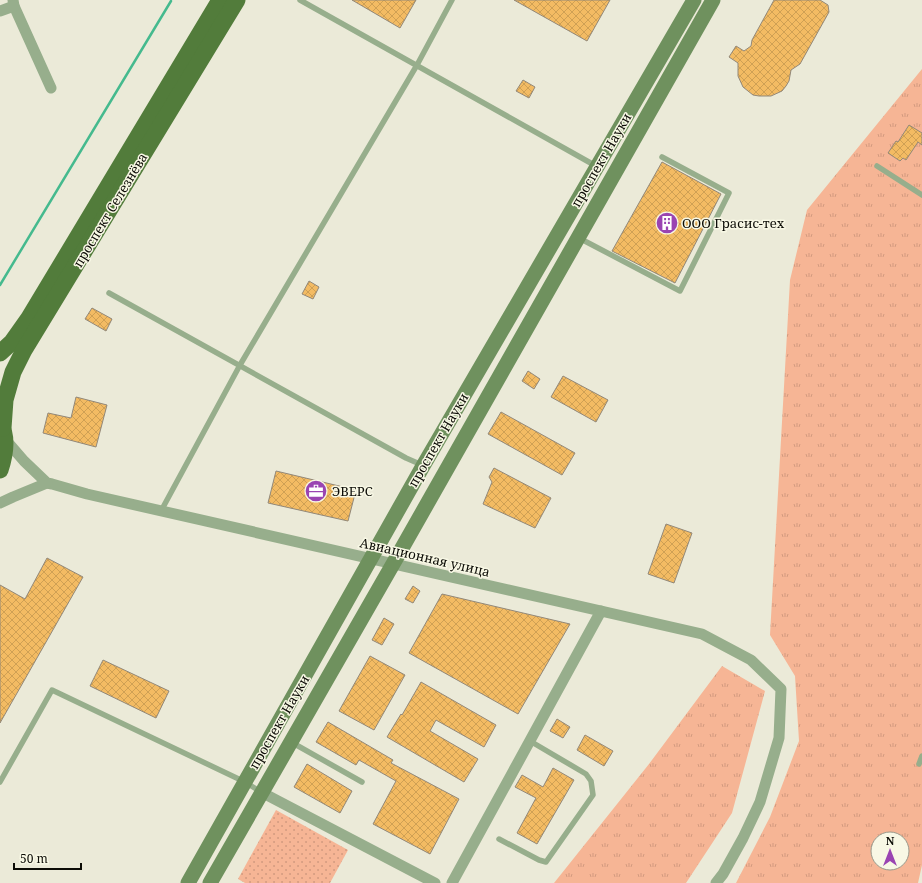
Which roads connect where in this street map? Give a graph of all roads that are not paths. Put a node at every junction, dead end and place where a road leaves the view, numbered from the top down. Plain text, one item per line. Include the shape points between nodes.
1 (220, 0) edge
2 (237, 0) edge
3 (300, 0) edge
4 (452, 0) edge
5 (694, 0) edge
6 (713, 0) edge
7 (13, 3) edge
8 (0, 11) edge
9 (417, 65) junction
10 (51, 88) dead end
11 (662, 157) dead end
12 (598, 166) junction
13 (877, 166) dead end
14 (922, 195) edge
15 (578, 238) junction
16 (109, 293) dead end
17 (0, 353) edge
18 (240, 365) junction
19 (3, 430) edge
20 (423, 466) junction
21 (0, 470) edge
22 (47, 483) junction
23 (0, 503) edge
24 (160, 511) junction
25 (371, 559) junction
26 (393, 564) junction
27 (601, 611) junction
28 (530, 741) junction
29 (291, 742) junction
30 (922, 756) edge
31 (919, 764) dead end
32 (0, 782) edge
33 (245, 782) junction
34 (362, 782) dead end
35 (262, 792) junction
36 (498, 839) dead end
37 (188, 883) edge
38 (210, 883) edge
39 (435, 883) edge
40 (452, 883) edge
41 (716, 883) edge

1 - 17 main road, проспект Селезнёва via 28,318 12,342
2 - 19 main road, проспект Селезнёва via 24,350 13,372 5,400
3 - 9 lane
4 - 9 lane
5 - 12 street, проспект Науки
6 - 15 street, проспект Науки
7 - 8 street
7 - 10 street
9 - 12 lane
9 - 18 lane
11 - 15 lane via 729,193 680,291
12 - 20 street, проспект Науки
13 - 14 lane
15 - 26 street, проспект Науки
16 - 18 lane
18 - 20 lane
18 - 24 lane
19 - 21 main road, проспект Селезнёва via 3,462
19 - 22 street via 24,461
20 - 25 street, проспект Науки
22 - 23 street
22 - 24 street, Авиационная улица
24 - 25 street, Авиационная улица
25 - 26 street, Авиационная улица
25 - 33 street, проспект Науки
26 - 27 street, Авиационная улица
26 - 29 street, проспект Науки
27 - 28 street
27 - 41 street, Авиационная улица via 702,634 751,660 781,689 779,738 760,802 743,838
28 - 36 lane via 586,774 591,781 593,794 546,862
28 - 40 street
29 - 34 lane
29 - 35 street, проспект Науки
30 - 31 lane
32 - 33 lane via 52,690
33 - 35 lane
33 - 37 street, проспект Науки
35 - 38 street, проспект Науки
35 - 39 street

